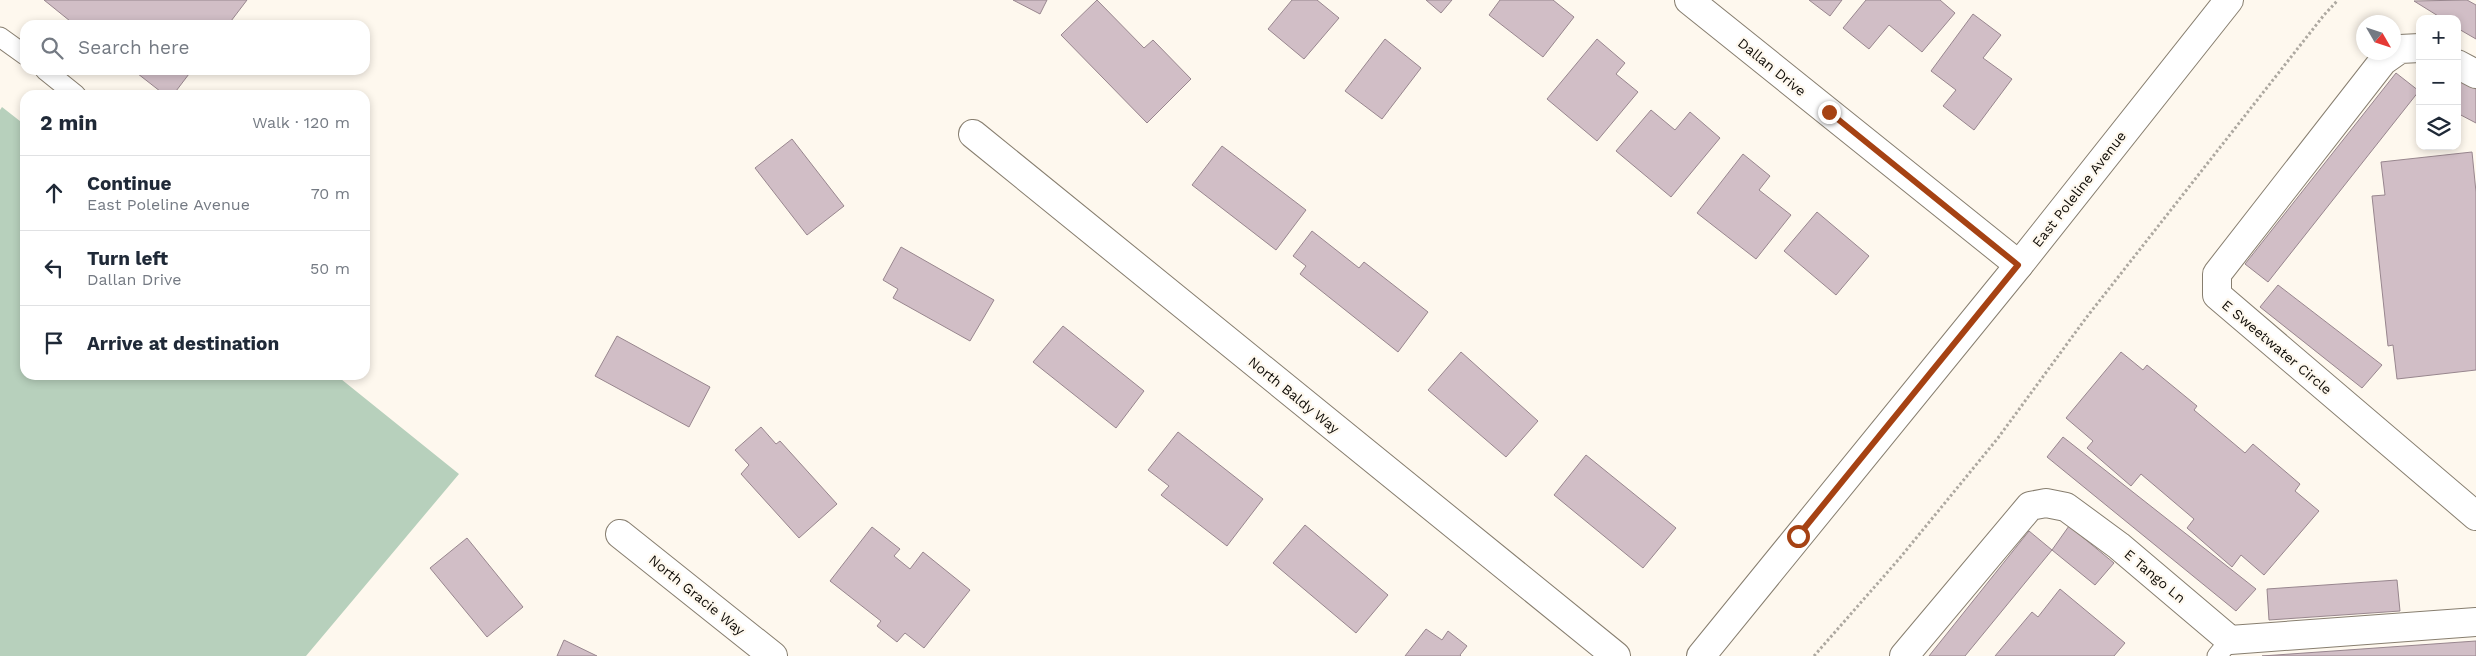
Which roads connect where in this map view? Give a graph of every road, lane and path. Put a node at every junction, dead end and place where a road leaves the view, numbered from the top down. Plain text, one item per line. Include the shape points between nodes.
1 (1689, 0) edge
2 (2229, 0) edge
3 (2338, 0) edge
4 (0, 37) edge
5 (2416, 48) edge
6 (20, 51) edge
7 (2461, 66) edge
8 (2476, 74) edge
9 (50, 75) edge
10 (70, 90) edge
11 (973, 134) dead end
12 (2018, 265) junction
13 (2476, 516) edge
14 (620, 534) dead end
15 (2476, 622) edge
16 (2223, 648) edge
17 (773, 656) edge
18 (1616, 656) edge
19 (1701, 656) edge
20 (1814, 656) edge
21 (1904, 656) edge

1 - 12 street, Dallan Drive
2 - 12 street, East Poleline Avenue
3 - 20 path via 2092,310 1998,438
4 - 6 lane
5 - 13 street, E Sweetwater Circle via 2400,49 2383,61 2216,274 2217,296
7 - 8 street
9 - 10 lane
11 - 18 street, North Baldy Way
12 - 19 street, East Poleline Avenue
14 - 17 street, North Gracie Way
15 - 16 street, E Tango Ln
16 - 21 street, E Tango Ln via 2119,546 2066,507 2046,503 2030,506

